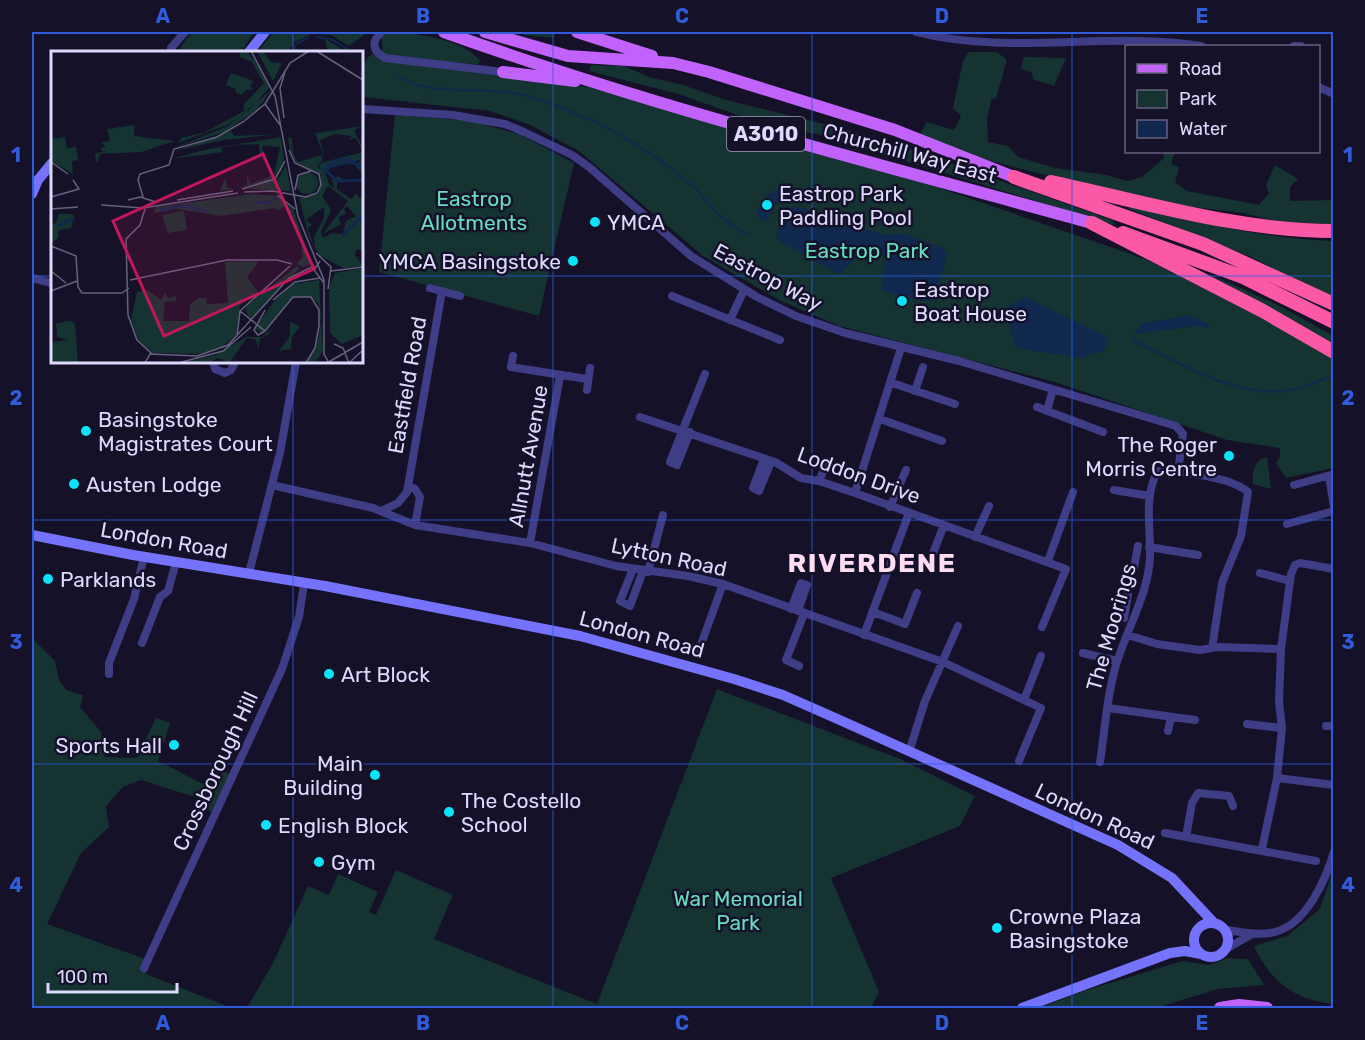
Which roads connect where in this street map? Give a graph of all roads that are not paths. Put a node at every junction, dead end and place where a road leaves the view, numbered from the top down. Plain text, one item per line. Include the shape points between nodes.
1 (185, 32) edge
2 (382, 32) edge
3 (444, 32) edge
4 (485, 32) edge
5 (577, 32) edge
6 (916, 32) edge
7 (1099, 32) edge
8 (261, 34) edge
9 (1097, 41) junction
10 (1191, 45) edge
11 (171, 48) dead end
12 (250, 51) edge
13 (673, 63) junction
14 (503, 72) joint
15 (1320, 88) edge
16 (617, 89) junction
17 (1332, 93) dead end
18 (363, 109) edge
19 (51, 164) edge
20 (1014, 177) junction
21 (32, 194) edge
22 (1092, 223) junction
23 (1334, 231) edge
24 (32, 278) edge
25 (51, 283) edge
26 (430, 288) dead end
27 (744, 290) junction
28 (442, 291) junction
29 (460, 296) dead end
30 (672, 297) dead end
31 (1334, 303) edge
32 (730, 320) junction
33 (1334, 322) edge
34 (780, 340) dead end
35 (902, 348) junction
36 (1334, 352) edge
37 (513, 356) dead end
38 (213, 363) edge
39 (234, 363) edge
40 (296, 363) edge
41 (923, 367) dead end
42 (590, 368) dead end
43 (705, 374) dead end
44 (560, 376) junction
45 (587, 379) junction
46 (892, 383) junction
47 (1053, 389) junction
48 (587, 390) dead end
49 (915, 391) junction
50 (955, 404) dead end
51 (1038, 407) dead end
52 (1047, 411) junction
53 (640, 417) dead end
54 (880, 419) junction
55 (686, 431) junction
56 (1103, 432) dead end
57 (942, 441) dead end
58 (826, 465) dead end
59 (906, 470) dead end
60 (1178, 472) junction
61 (1331, 475) edge
62 (819, 481) junction
63 (1294, 485) dead end
64 (272, 486) junction
65 (408, 486) junction
66 (1114, 490) dead end
67 (1073, 492) dead end
68 (855, 493) junction
69 (1150, 496) junction
70 (988, 506) dead end
71 (890, 507) junction
72 (1334, 507) edge
73 (1334, 511) edge
74 (381, 512) junction
75 (909, 513) junction
76 (663, 515) dead end
77 (1287, 524) dead end
78 (415, 525) junction
79 (944, 525) junction
80 (32, 534) edge
81 (975, 537) junction
82 (530, 543) junction
83 (1138, 546) dead end
84 (1149, 547) junction
85 (1198, 555) dead end
86 (144, 556) junction
87 (1136, 558) junction
88 (1150, 558) junction
89 (176, 561) junction
90 (930, 561) dead end
91 (1048, 561) junction
92 (1134, 568) dead end
93 (633, 569) junction
94 (1334, 569) edge
95 (646, 571) junction
96 (249, 573) junction
97 (1260, 573) dead end
98 (1290, 580) junction
99 (304, 584) junction
100 (723, 584) junction
101 (917, 593) dead end
102 (1128, 595) dead end
103 (1126, 606) junction
104 (1138, 608) junction
105 (798, 611) junction
106 (873, 612) junction
107 (1124, 618) dead end
108 (958, 626) dead end
109 (1042, 627) dead end
110 (864, 634) junction
111 (1128, 635) junction
112 (142, 643) dead end
113 (1212, 648) junction
114 (1281, 649) junction
115 (699, 650) dead end
116 (1083, 654) dead end
117 (1041, 656) dead end
118 (943, 662) junction
119 (1117, 662) junction
120 (799, 666) dead end
121 (109, 674) dead end
122 (1024, 700) junction
123 (1108, 708) junction
124 (1171, 717) junction
125 (1195, 720) dead end
126 (1247, 724) dead end
127 (1282, 728) junction
128 (1168, 731) dead end
129 (909, 752) junction
130 (1019, 761) dead end
131 (1100, 762) dead end
132 (1277, 778) junction
133 (1334, 785) edge
134 (1233, 806) dead end
135 (1165, 833) dead end
136 (1186, 837) junction
137 (1262, 849) junction
138 (1334, 852) edge
139 (1316, 861) dead end
140 (1196, 904) junction
141 (1214, 923) junction
142 (1226, 930) junction
143 (1196, 934) junction
144 (1252, 934) junction
145 (1226, 949) junction
146 (1170, 953) junction
147 (1201, 954) junction
148 (144, 968) dead end
149 (1022, 1008) edge
150 (1220, 1008) edge
151 (1268, 1008) edge

1 - 11 street
2 - 14 street via 374,47 385,58
3 - 16 main road, Churchill Way East / A3010
4 - 13 main road, Churchill Way East / A3010 via 568,56
5 - 13 main road
6 - 9 street via 987,42
7 - 9 street
8 - 12 street
9 - 10 street
13 - 20 main road, Churchill Way East / A3010 via 895,130
14 - 16 main road
15 - 17 street
16 - 22 main road, Churchill Way East / A3010 via 850,158
18 - 27 street, Eastrop Way via 483,119 542,139 589,167 692,256
19 - 21 street
20 - 23 highway via 1258,226
20 - 31 highway via 1203,243
22 - 33 highway via 1212,264 1276,291
22 - 36 highway
24 - 25 street
26 - 28 street, Eastfield Road
27 - 32 street
27 - 35 street, Eastrop Way via 818,325
28 - 29 street, Eastfield Road
28 - 65 street, Eastfield Road
30 - 32 street
32 - 34 street
35 - 46 street
35 - 47 street, Eastrop Way
37 - 44 street, Allnutt Avenue via 511,367
38 - 39 street via 215,369 225,373
40 - 64 street
41 - 49 street
42 - 45 street
43 - 55 street
44 - 45 street, Allnutt Avenue
44 - 82 street, Allnutt Avenue
45 - 48 street
46 - 49 street
46 - 54 street
47 - 52 street
47 - 60 street, Eastrop Way via 1176,426 1183,434
49 - 50 street
51 - 52 street
52 - 56 street
53 - 55 street, Loddon Drive
54 - 57 street
54 - 68 street
55 - 62 street, Loddon Drive via 768,461 801,478
58 - 62 street
59 - 71 street
60 - 69 street, The Moorings via 1158,471
60 - 113 street, The Moorings via 1240,485 1248,492 1241,536 1222,583
61 - 63 street
61 - 72 street
62 - 68 street, Loddon Drive
64 - 74 street
64 - 96 street
65 - 74 street, Eastfield Road via 401,501
65 - 78 street, Eastfield Road via 420,497
66 - 69 street
67 - 91 street
68 - 71 street, Loddon Drive
69 - 84 street, The Moorings
70 - 81 street
71 - 75 street, Loddon Drive
73 - 77 street
74 - 78 street
75 - 79 street, Loddon Drive
75 - 106 street
76 - 95 street
78 - 82 street, Lytton Road
79 - 81 street, Loddon Drive
79 - 90 street
80 - 86 street, London Road
81 - 91 street, Loddon Drive
82 - 93 street, Lytton Road
83 - 87 street
84 - 85 street
84 - 88 street, The Moorings
86 - 89 street, London Road
86 - 121 street via 134,599 109,663
87 - 88 street
87 - 92 street
88 - 104 street, The Moorings
89 - 96 street, London Road
89 - 112 street via 168,591 160,597
91 - 109 street, Loddon Drive via 1066,569
93 - 95 street, Lytton Road
93 - 95 street via 620,601 630,606
94 - 98 street via 1297,564
95 - 100 street, Lytton Road
96 - 99 street, London Road
97 - 98 street
98 - 114 street
99 - 129 street, London Road via 580,636 662,658 783,695
99 - 148 street, Crossborough Hill via 282,669
100 - 105 street, Lytton Road
100 - 115 street
101 - 106 street via 905,624
102 - 103 street
103 - 104 street
103 - 107 street
104 - 111 street, The Moorings
105 - 110 street, Lytton Road
105 - 120 street via 786,660
106 - 110 street
108 - 118 street
110 - 118 street, Lytton Road
111 - 113 street via 1157,644
111 - 119 street, The Moorings
113 - 114 street
114 - 127 street
116 - 119 street
117 - 122 street
118 - 122 street, Lytton Road
118 - 129 street via 925,701
119 - 123 street, The Moorings
122 - 130 street, Lytton Road via 1041,708
123 - 124 street
123 - 131 street, The Moorings
124 - 125 street
124 - 128 street
126 - 127 street
127 - 132 street
129 - 140 street, London Road via 1118,845 1172,878
132 - 133 street
132 - 137 street
134 - 136 street via 1228,796 1198,793 1192,803
135 - 136 street
136 - 137 street
137 - 139 street
138 - 144 street via 1324,878 1299,918 1279,931
140 - 141 street, London Road
140 - 143 street
141 - 142 street
141 - 143 street via 1203,925
142 - 144 street
142 - 145 street
143 - 146 street
143 - 147 street
144 - 145 street
145 - 147 street via 1212,957
146 - 147 street
146 - 149 street
150 - 151 main road

